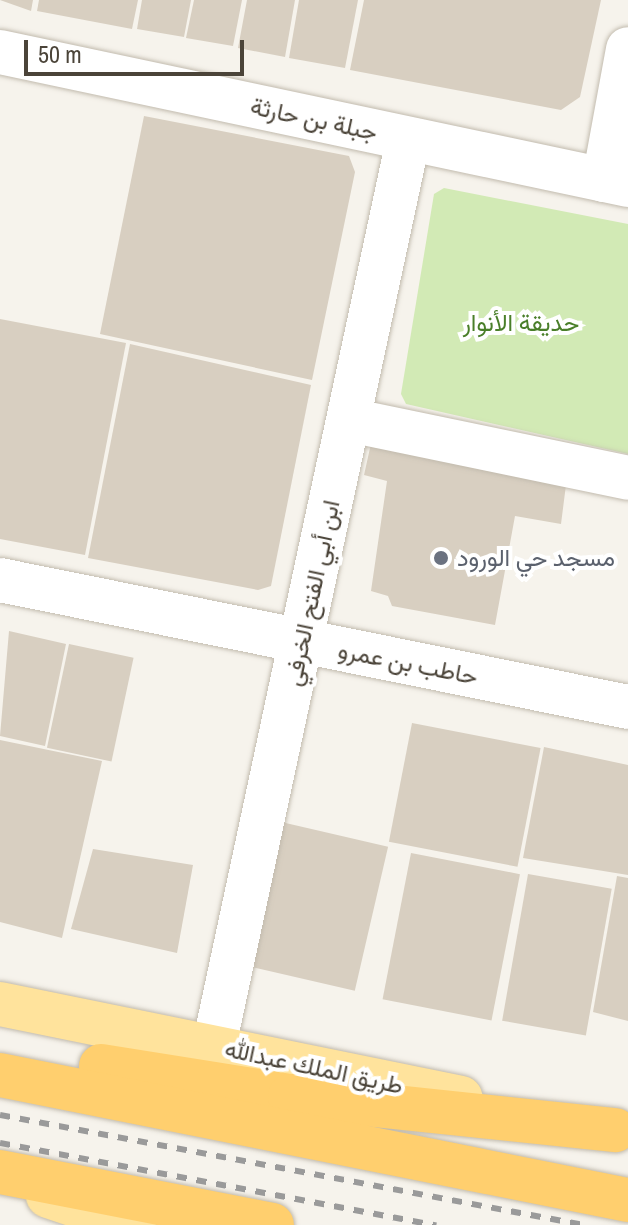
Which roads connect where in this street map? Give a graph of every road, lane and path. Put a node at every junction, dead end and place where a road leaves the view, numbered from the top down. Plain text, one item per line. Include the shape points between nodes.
1 (628, 49) edge
2 (0, 52) edge
3 (408, 140) junction
4 (616, 183) edge
5 (349, 420) junction
6 (628, 478) edge
7 (0, 580) edge
8 (301, 641) junction
9 (628, 707) edge
10 (0, 1004) edge
11 (214, 1046) junction
12 (0, 1063) edge
13 (0, 1075) edge
14 (621, 1132) edge
15 (0, 1172) edge
16 (0, 1179) edge
17 (628, 1200) edge
18 (134, 1225) edge
19 (272, 1225) edge

1 - 4 street
2 - 3 street, جبلة بن حارثة
3 - 4 street, جبلة بن حارثة
3 - 5 street, ابن أبي الفتح الخرفي
5 - 6 street
5 - 8 street, ابن أبي الفتح الخرفي
7 - 8 street, حاطب بن عمرو
8 - 9 street, حاطب بن عمرو
8 - 11 street, ابن أبي الفتح الخرفي
10 - 11 main road, طريق الملك عبدالله
11 - 14 main road, طريق الملك عبدالله
12 - 14 highway via 75,1062 290,1096
13 - 17 highway
15 - 19 highway
16 - 18 main road

